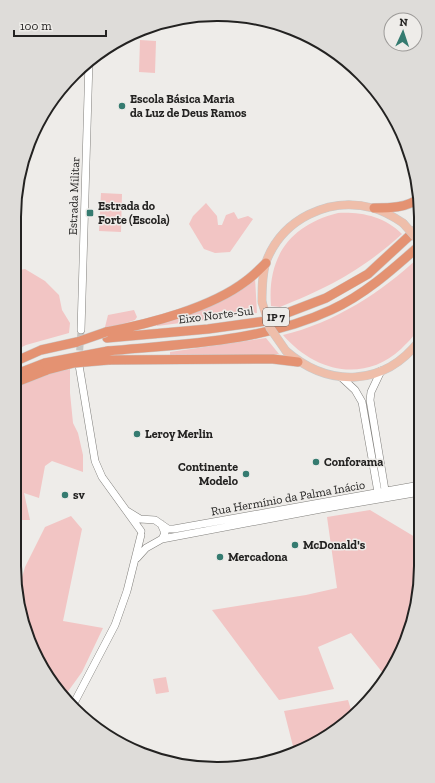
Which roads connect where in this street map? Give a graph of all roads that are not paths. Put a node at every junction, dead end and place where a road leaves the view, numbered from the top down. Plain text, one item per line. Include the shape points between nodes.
1 (89, 69) edge
2 (414, 202) edge
3 (374, 208) junction
4 (414, 232) edge
5 (414, 235) edge
6 (414, 251) edge
7 (266, 263) junction
8 (81, 330) tunnel mouth
9 (106, 335) junction
10 (414, 351) edge
11 (21, 359) edge
12 (298, 362) junction
13 (79, 365) tunnel mouth
14 (46, 366) junction
15 (381, 371) junction
16 (21, 373) edge
17 (341, 377) junction
18 (21, 379) edge
19 (414, 488) edge
20 (414, 493) edge
21 (382, 496) junction
22 (127, 511) junction
23 (152, 520) junction
24 (161, 523) junction
25 (141, 533) junction
26 (162, 539) junction
27 (154, 544) junction
28 (137, 558) junction
29 (76, 701) edge

1 - 8 street, Estrada Militar
2 - 3 highway via 395,208
3 - 5 main road, bridge via 403,223
3 - 7 main road via 341,204 309,214 295,222 283,234
4 - 9 highway, Eixo Norte-Sul / IP 7 via 368,274 326,298 266,321 208,330
6 - 14 highway, Eixo Norte-Sul / IP 7, bridge via 375,284 332,310 269,332 108,351
7 - 9 highway via 247,281 218,298
7 - 12 main road, bridge via 262,282 262,302 270,328 286,351
9 - 11 highway, Eixo Norte-Sul / IP 7, bridge via 41,350
10 - 15 main road
12 - 14 highway, bridge via 273,358 109,360
12 - 17 main road via 312,370
13 - 22 street via 95,461 102,477
14 - 16 highway, Eixo Norte-Sul / IP 7
14 - 18 highway
15 - 17 main road via 355,378
15 - 21 street via 370,400
17 - 21 street via 356,390 362,402
19 - 21 street, Rua Hermínio da Palma Inácio
20 - 21 street, Rua Hermínio da Palma Inácio
21 - 24 street, Rua Hermínio da Palma Inácio via 174,529 168,529
21 - 26 street, Rua Hermínio da Palma Inácio
22 - 23 street via 140,519
22 - 25 street
23 - 24 street
23 - 25 street via 143,525
24 - 26 street via 165,532
25 - 27 street via 144,541
25 - 28 street via 136,548
26 - 27 street
27 - 28 street
28 - 29 street via 115,625

